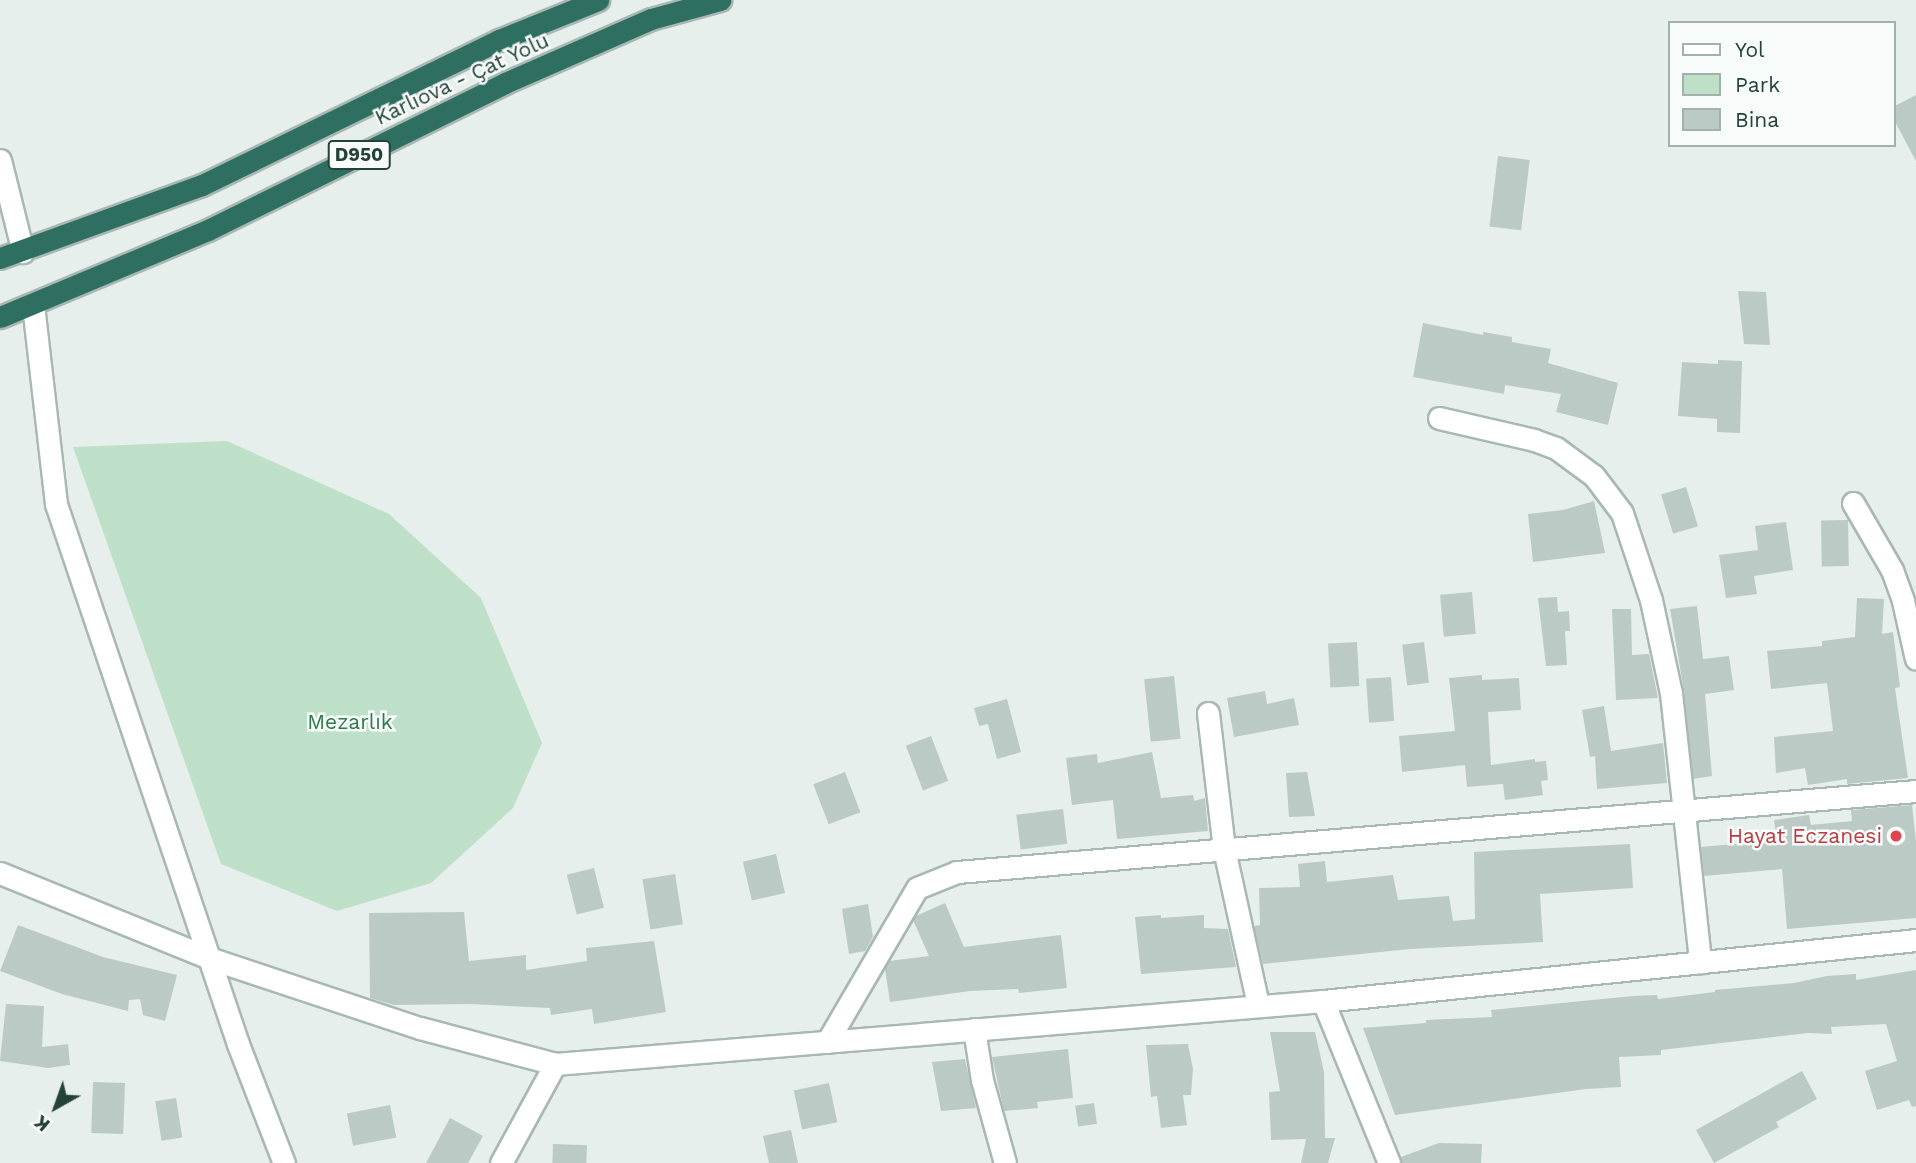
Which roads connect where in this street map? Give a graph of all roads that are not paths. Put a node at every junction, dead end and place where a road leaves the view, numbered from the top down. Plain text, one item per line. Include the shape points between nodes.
1 (598, 0) edge
2 (720, 0) edge
3 (0, 160) edge
4 (23, 252) junction
5 (0, 258) edge
6 (33, 305) junction
7 (0, 317) edge
8 (1439, 418) dead end
9 (1853, 503) dead end
10 (1916, 659) edge
11 (1208, 713) dead end
12 (1916, 791) edge
13 (1686, 810) junction
14 (1224, 849) junction
15 (0, 873) edge
16 (1916, 940) edge
17 (209, 958) junction
18 (1700, 962) junction
19 (1323, 1001) junction
20 (1258, 1005) junction
21 (974, 1029) junction
22 (827, 1042) junction
23 (555, 1064) junction
24 (284, 1163) edge
25 (501, 1163) edge
26 (1004, 1163) edge
27 (1389, 1163) edge

1 - 4 highway, Karlıova - Çat Yolu / D950 via 499,40 202,185
2 - 6 highway, Karlıova - Çat Yolu / D950 via 650,19 505,83 208,230
3 - 4 street
4 - 5 highway, Karlıova - Çat Yolu / D950
6 - 7 highway, Karlıova - Çat Yolu / D950
6 - 17 street via 56,504
8 - 13 street via 1556,448 1594,476 1615,503 1638,556 1662,647
9 - 10 street via 1892,570
11 - 14 street
12 - 13 street
13 - 14 street
13 - 18 street
14 - 20 street
14 - 22 street via 957,872 917,888
15 - 17 street
16 - 18 street
17 - 23 street via 420,1028
17 - 24 street
18 - 19 street
19 - 20 street
19 - 27 street
20 - 21 street
21 - 22 street
21 - 26 street
22 - 23 street
23 - 25 street

